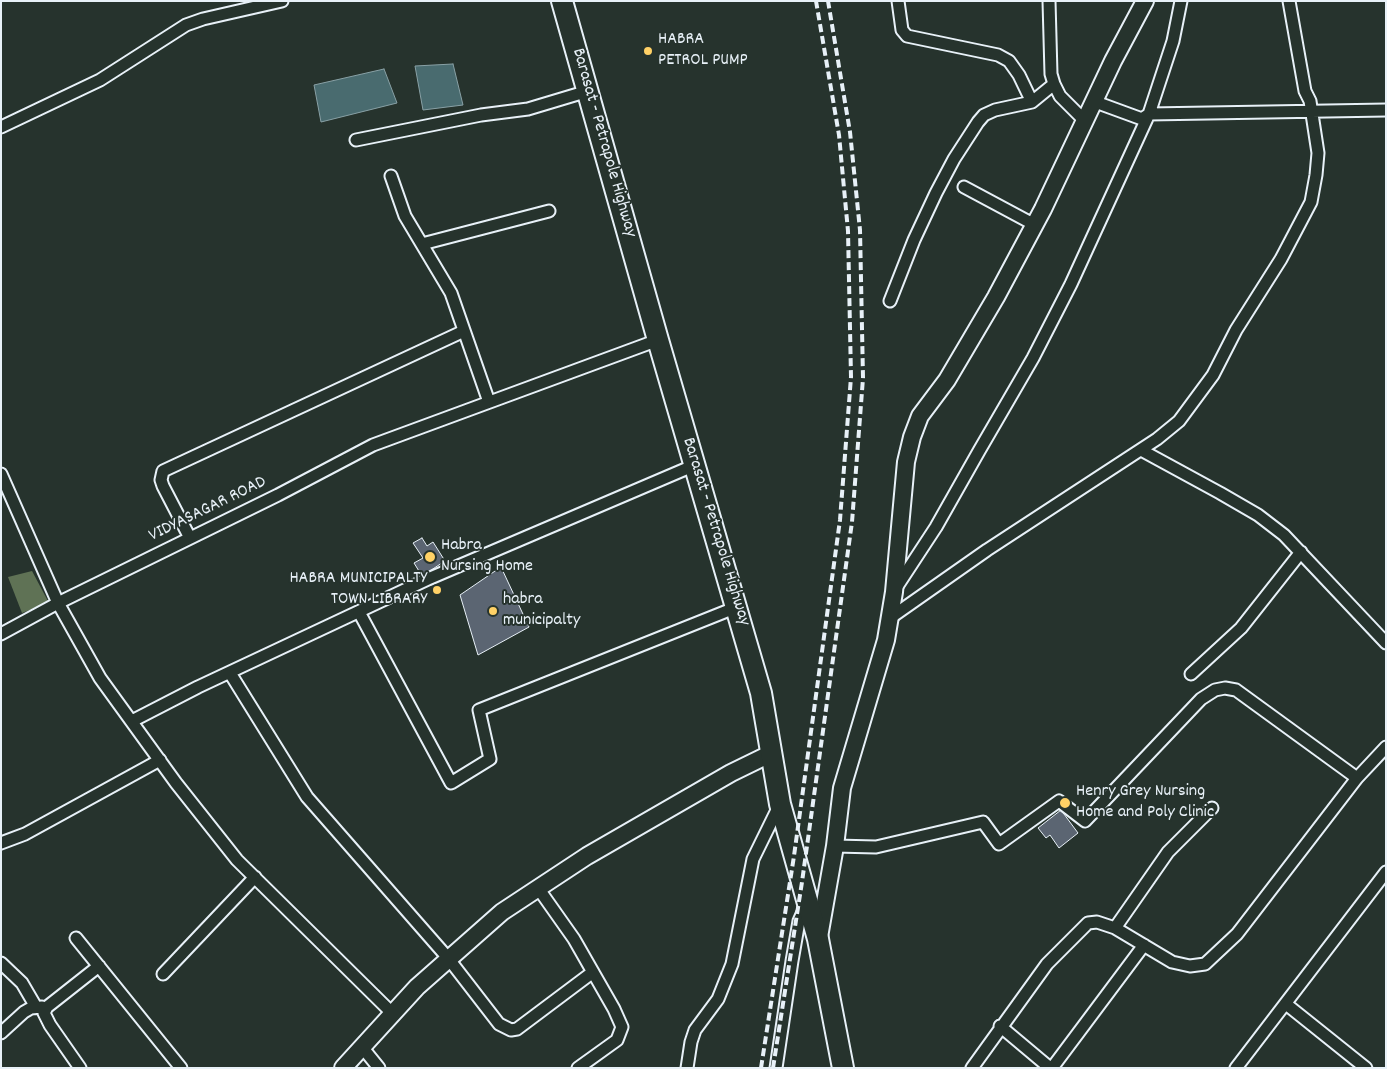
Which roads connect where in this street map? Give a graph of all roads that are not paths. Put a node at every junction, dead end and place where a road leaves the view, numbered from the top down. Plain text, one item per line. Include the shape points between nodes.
1 (282, 1) edge
2 (562, 1) edge
3 (898, 1) edge
4 (1049, 1) edge
5 (1145, 1) edge
6 (1181, 1) edge
7 (1289, 1) edge
8 (1054, 84) junction
9 (588, 91) junction
10 (1032, 102) junction
11 (1101, 104) dead end
12 (1386, 110) edge
13 (1312, 111) junction
14 (1149, 114) junction
15 (1085, 121) junction
16 (1, 127) edge
17 (356, 140) dead end
18 (391, 176) dead end
19 (964, 187) dead end
20 (549, 211) dead end
21 (1035, 225) junction
22 (422, 244) junction
23 (890, 300) dead end
24 (464, 331) junction
25 (658, 340) junction
26 (489, 402) junction
27 (1141, 450) junction
28 (695, 464) junction
29 (1, 474) edge
30 (190, 538) junction
31 (1301, 552) junction
32 (894, 592) junction
33 (58, 603) junction
34 (737, 607) junction
35 (359, 612) junction
36 (890, 618) junction
37 (1, 634) edge
38 (1386, 643) edge
39 (230, 673) junction
40 (1191, 674) dead end
41 (132, 721) junction
42 (1386, 747) edge
43 (772, 753) junction
44 (160, 760) junction
45 (1357, 778) junction
46 (780, 804) junction
47 (1212, 808) dead end
48 (1, 843) edge
49 (835, 846) junction
50 (1386, 872) edge
51 (255, 878) junction
52 (538, 888) junction
53 (807, 902) junction
54 (1115, 928) junction
55 (76, 938) dead end
56 (818, 938) junction
57 (1144, 945) junction
58 (448, 958) junction
59 (1, 963) edge
60 (99, 966) junction
61 (593, 972) junction
62 (163, 974) dead end
63 (1286, 1004) junction
64 (41, 1007) junction
65 (392, 1013) junction
66 (1000, 1026) junction
67 (1, 1034) edge
68 (362, 1047) junction
69 (80, 1068) edge
70 (181, 1068) edge
71 (343, 1068) edge
72 (378, 1068) edge
73 (578, 1068) edge
74 (688, 1068) edge
75 (776, 1068) edge
76 (843, 1068) edge
77 (972, 1068) edge
78 (1051, 1068) edge
79 (1236, 1068) edge
80 (1366, 1068) edge

1 - 16 street via 186,26 100,80
2 - 9 highway, Barasat - Petrapole Highway
3 - 10 street via 902,30 907,36 998,55 1009,61
4 - 8 street
5 - 15 main road
6 - 14 street via 1173,41
7 - 13 street via 1305,91
8 - 10 street
8 - 15 street via 1060,96
9 - 17 street via 528,108
9 - 25 highway, Barasat - Petrapole Highway
10 - 23 street via 995,110 978,122 936,192
11 - 14 street via 1142,119
12 - 13 street
13 - 14 street
13 - 27 street via 1318,153 1311,202 1213,375 1179,421
14 - 32 street via 1071,284 1033,358 936,527
15 - 21 main road
18 - 22 street via 401,208
19 - 21 street
20 - 22 street
21 - 32 main road via 947,380 920,416 906,462
22 - 24 street via 451,293
24 - 26 street
24 - 30 street via 163,471 163,486
25 - 26 street, VIDYASAGAR ROAD
25 - 28 highway, Barasat - Petrapole Highway
26 - 30 street, VIDYASAGAR ROAD via 373,446
27 - 31 street via 1258,515
27 - 36 street via 987,550
28 - 34 highway, Barasat - Petrapole Highway
28 - 35 street
29 - 33 street
30 - 33 street, VIDYASAGAR ROAD
31 - 38 street
31 - 40 street via 1241,628
32 - 36 main road
33 - 37 street, VIDYASAGAR ROAD
33 - 41 street via 100,678
34 - 35 street via 479,710 490,758 451,783
34 - 43 highway, Barasat - Petrapole Highway via 767,718
35 - 39 street
36 - 49 main road via 842,788
39 - 41 street
39 - 58 street via 307,797
41 - 44 street
42 - 45 street
43 - 46 highway, Barasat - Petrapole Highway
43 - 52 main road via 595,851
44 - 48 street via 25,834
44 - 51 street via 237,860
45 - 49 street via 1236,690 1225,688 1201,699 1085,821 1059,801 999,844 983,822 876,847
45 - 57 street via 1237,934 1205,964 1190,966 1172,962
46 - 53 highway, Barasat - Petrapole Highway
46 - 74 street via 753,859 732,964 718,999 695,1030
47 - 54 street via 1168,852
49 - 56 main road
50 - 63 street
51 - 62 street
51 - 65 street
52 - 58 main road via 502,912
52 - 61 street
53 - 56 highway, Barasat - Petrapole Highway
53 - 75 street via 792,961
54 - 57 street
54 - 66 street via 1097,922 1088,923 1046,964
55 - 60 street
56 - 76 highway, Barasat - Petrapole Highway
57 - 78 street
58 - 61 street via 499,1024 511,1030 517,1029
58 - 65 main road
59 - 64 street
60 - 64 street
60 - 70 street
61 - 73 street via 620,1021 621,1033 617,1040
63 - 79 street
63 - 80 street
64 - 67 street via 24,1012
64 - 69 street
65 - 68 main road
66 - 77 street
66 - 78 street
68 - 71 main road
68 - 72 street

